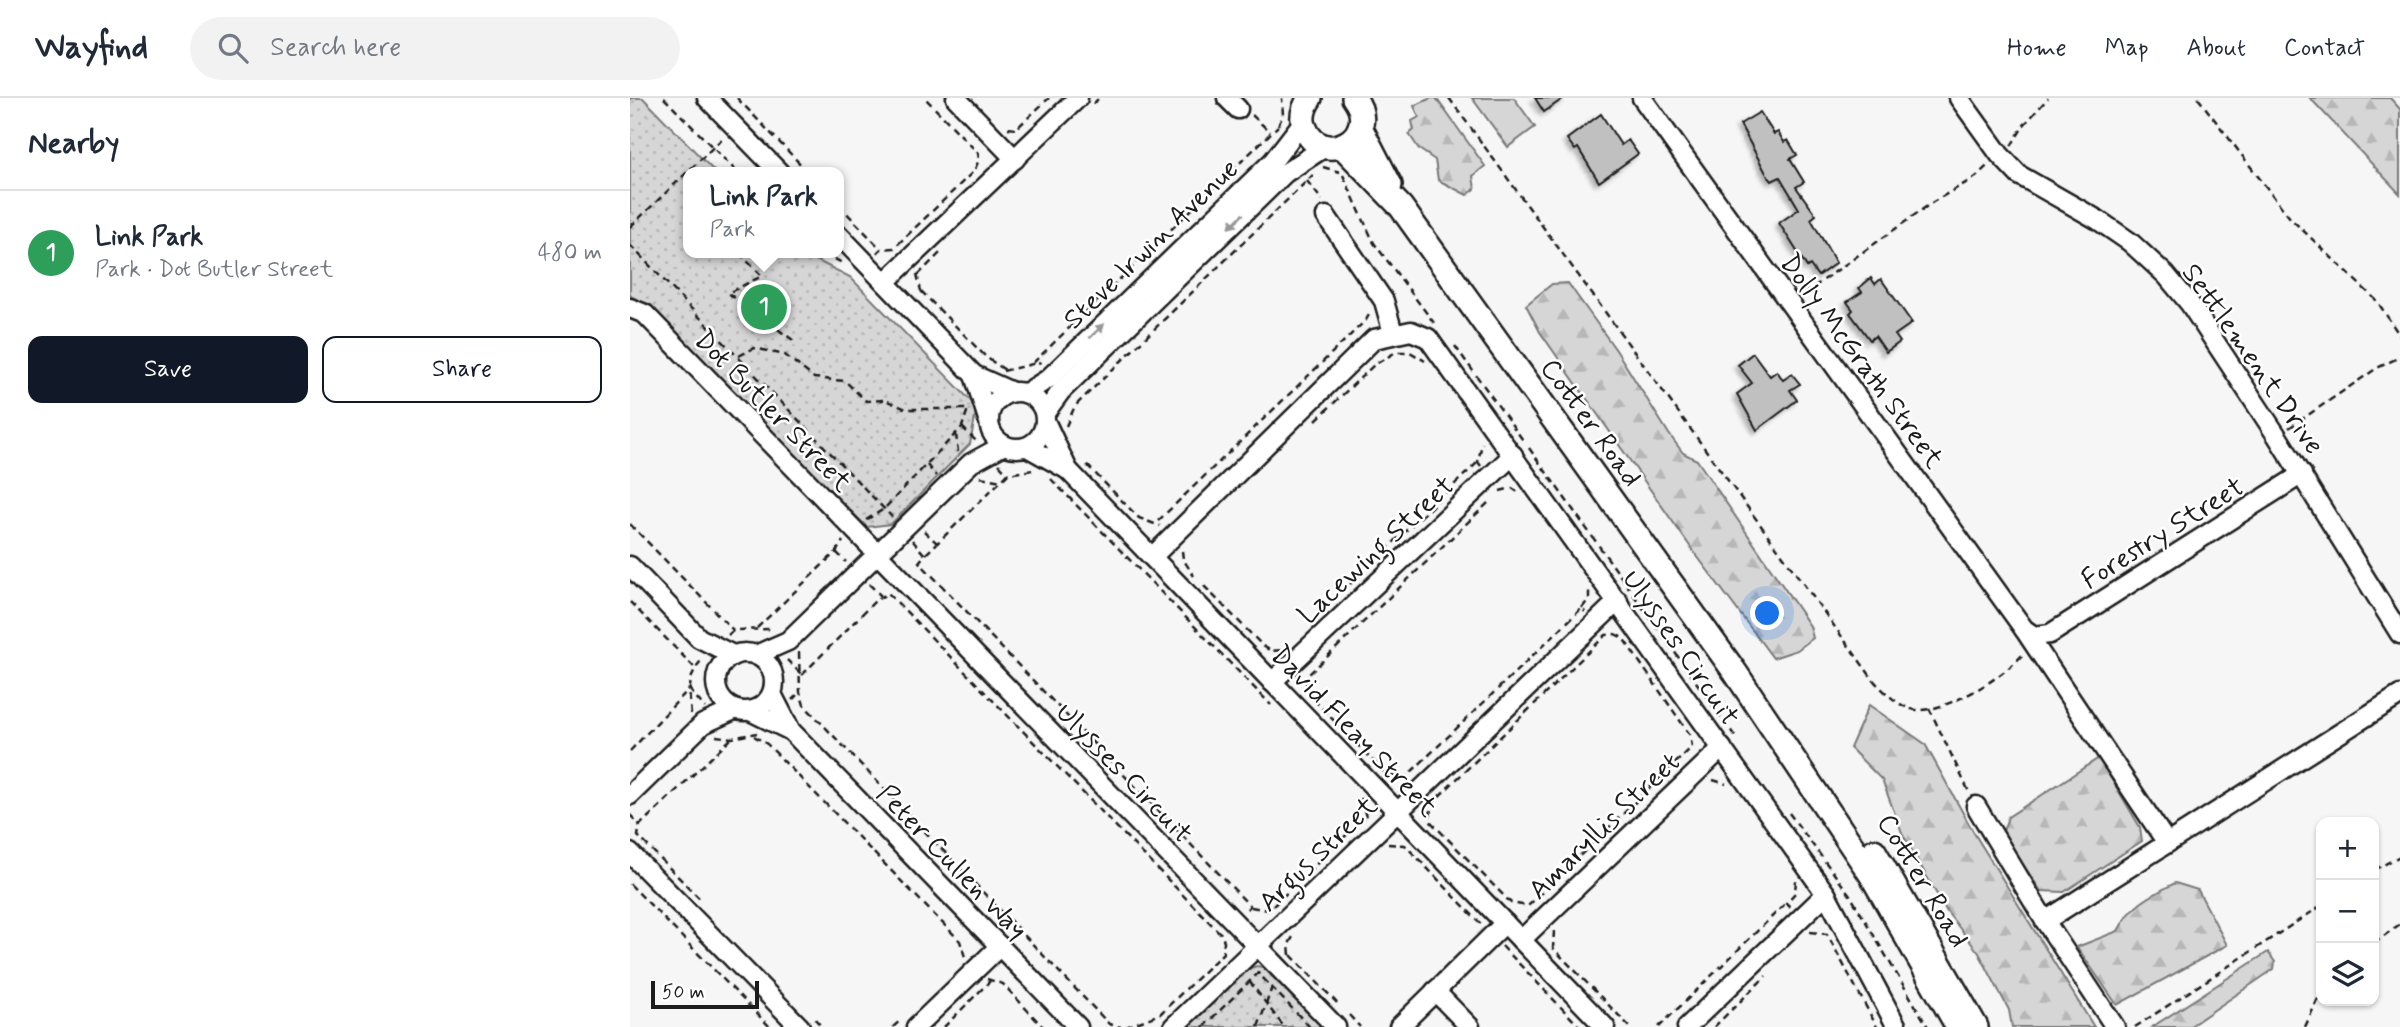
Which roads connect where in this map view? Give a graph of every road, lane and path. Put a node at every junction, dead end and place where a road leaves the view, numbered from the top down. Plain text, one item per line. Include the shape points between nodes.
1 (664, 98) edge
2 (707, 98) edge
3 (737, 98) edge
4 (925, 98) edge
5 (956, 98) edge
6 (1049, 98) edge
7 (1078, 98) edge
8 (1282, 98) edge
9 (1449, 98) edge
10 (1642, 98) edge
11 (1959, 98) edge
12 (2048, 98) edge
13 (2198, 98) edge
14 (1233, 104) edge
15 (1305, 106) edge
16 (1362, 108) edge
17 (735, 127) junction
18 (1002, 128) dead end
19 (1270, 132) junction
20 (1334, 146) junction
21 (713, 148) junction
22 (2000, 155) junction
23 (1015, 159) junction
24 (693, 167) edge
25 (732, 167) edge
26 (774, 167) edge
27 (803, 167) edge
28 (683, 177) edge
29 (1307, 181) junction
30 (1401, 207) junction
31 (844, 210) edge
32 (1326, 216) joint
33 (630, 227) edge
34 (844, 240) edge
35 (630, 245) edge
36 (881, 249) junction
37 (744, 258) edge
38 (867, 264) junction
39 (885, 282) junction
40 (921, 291) dead end
41 (1789, 301) junction
42 (630, 308) edge
43 (1371, 310) dead end
44 (1438, 327) dead end
45 (1393, 333) junction
46 (2400, 337) edge
47 (797, 343) dead end
48 (1451, 343) dead end
49 (738, 357) junction
50 (2400, 357) edge
51 (1425, 361) dead end
52 (1473, 369) dead end
53 (974, 375) junction
54 (1019, 392) junction
55 (1045, 418) junction
56 (989, 423) junction
57 (1313, 423) dead end
58 (1066, 429) dead end
59 (2277, 436) junction
60 (1482, 439) dead end
61 (1004, 445) junction
62 (1027, 447) junction
63 (1513, 455) junction
64 (1478, 462) junction
65 (971, 463) junction
66 (1086, 464) dead end
67 (927, 465) junction
68 (1068, 470) junction
69 (1040, 472) dead end
70 (2302, 474) junction
71 (1046, 475) dead end
72 (938, 478) dead end
73 (1497, 483) junction
74 (1519, 494) dead end
75 (884, 509) junction
76 (868, 518) dead end
77 (1157, 522) junction
78 (630, 524) edge
79 (903, 529) junction
80 (923, 529) dead end
81 (1171, 538) junction
82 (937, 543) junction
83 (839, 545) dead end
84 (877, 554) junction
85 (925, 555) junction
86 (1152, 557) junction
87 (630, 566) edge
88 (1589, 588) dead end
89 (1341, 593) dead end
90 (1618, 601) junction
91 (630, 602) edge
92 (1582, 608) junction
93 (1601, 629) junction
94 (2024, 629) junction
95 (2400, 634) edge
96 (699, 638) junction
97 (788, 641) junction
98 (1282, 650) dead end
99 (733, 655) junction
100 (756, 655) junction
101 (1735, 672) junction
102 (774, 674) junction
103 (1272, 682) junction
104 (716, 685) junction
105 (689, 689) junction
106 (772, 694) junction
107 (2400, 695) edge
108 (1929, 709) junction
109 (742, 710) junction
110 (1276, 711) dead end
111 (698, 729) junction
112 (791, 731) junction
113 (1722, 748) junction
114 (630, 751) edge
115 (1710, 779) dead end
116 (1353, 790) dead end
117 (1734, 794) dead end
118 (630, 795) edge
119 (1976, 806) joint
120 (1398, 812) junction
121 (1790, 814) dead end
122 (630, 815) edge
123 (1364, 818) junction
124 (640, 825) junction
125 (1377, 832) junction
126 (2166, 843) junction
127 (630, 853) edge
128 (2400, 856) edge
129 (2379, 867) edge
130 (1788, 870) dead end
131 (630, 884) edge
132 (1826, 894) junction
133 (1786, 903) junction
134 (706, 906) dead end
135 (1250, 906) junction
136 (2316, 908) edge
137 (2045, 921) junction
138 (1563, 922) dead end
139 (2400, 924) edge
140 (1805, 925) junction
141 (1226, 927) junction
142 (1498, 929) junction
143 (2379, 939) edge
144 (1521, 940) junction
145 (1000, 946) junction
146 (1258, 946) junction
147 (1291, 955) dead end
148 (977, 968) junction
149 (1771, 970) dead end
150 (1249, 981) junction
151 (990, 982) junction
152 (1272, 987) junction
153 (1435, 991) junction
154 (1266, 1003) junction
155 (2316, 1003) edge
156 (806, 1022) edge
157 (1107, 1025) edge
158 (1140, 1026) edge
159 (770, 1027) edge
160 (822, 1027) edge
161 (916, 1027) edge
162 (943, 1027) edge
163 (1043, 1027) edge
164 (1078, 1027) edge
165 (1123, 1027) edge
166 (1173, 1027) edge
167 (1203, 1027) edge
168 (1258, 1027) edge
169 (1284, 1027) edge
170 (1310, 1027) edge
171 (1336, 1027) edge
172 (1360, 1027) edge
173 (1399, 1027) edge
174 (1470, 1027) edge
175 (1580, 1027) edge
176 (1605, 1027) edge
177 (1630, 1027) edge
178 (1659, 1027) edge
179 (1687, 1027) edge
180 (1714, 1027) edge
181 (1877, 1027) edge
182 (1897, 1027) edge
183 (1928, 1027) edge
184 (1958, 1027) edge
185 (1976, 1027) edge
186 (2115, 1027) edge
187 (2135, 1027) edge
188 (2305, 1027) edge

1 - 21 path
2 - 17 street
3 - 27 path
4 - 36 path via 978,153 979,160 974,171 894,248
5 - 23 street
6 - 18 path via 1016,129
7 - 23 street
8 - 19 path via 1283,116
9 - 108 path via 1862,666 1897,702 1915,710
10 - 41 street, Dolly McGrath Street
11 - 22 street, Settlement Drive
12 - 22 path via 2014,144
13 - 46 path via 2290,218 2377,300
14 - 19 path
15 - 20 main road, Cotter Road via 1310,138
54 -> 15 street, Steve Irwin Avenue via 1048,379 1273,160
16 - 20 main road via 1356,135
16 - 30 main road, Cotter Road
17 - 21 path
17 - 26 street
19 - 40 path via 1033,363 1005,370 987,358
20 - 30 main road, Cotter Road
20 -> 55 street, Steve Irwin Avenue via 1285,173 1060,391
21 - 24 path
21 - 25 path
22 - 41 path via 1983,173 1933,202 1811,292
22 - 59 street, Settlement Drive via 2019,175 2130,242 2166,275
23 - 39 street
28 - 33 path
29 - 32 path via 1322,199
29 - 44 path via 1325,167 1340,172 1374,243
29 - 58 path via 1075,406
30 - 101 main road, Cotter Road
31 - 36 path
32 - 45 street via 1384,300
34 - 38 street
35 - 49 path
36 - 38 path
37 - 47 path via 762,276 728,293
38 - 39 street
39 - 53 street
41 - 94 street, Dolly McGrath Street
42 - 84 street, Dot Butler Street via 645,314
43 - 77 path via 1366,320
45 - 63 street, Ulysses Circuit via 1411,331 1428,338
45 - 81 street via 1374,339
48 - 52 path
49 - 67 path via 754,348 785,355 814,378 845,381 866,401 885,400 906,409 966,408 962,427
49 - 75 path
50 - 59 path
51 - 57 path via 1410,352 1387,356
53 - 54 street
53 - 56 street
54 - 55 street via 1041,404
54 - 56 street via 995,401
55 - 62 street via 1040,438
55 - 68 street, David Fleay Street
56 - 61 street
56 - 65 street
59 - 70 street, Settlement Drive
60 - 64 path
61 - 62 street
61 - 65 street
62 - 68 street, David Fleay Street
63 - 73 street, Lacewing Street
63 - 90 street, Ulysses Circuit
64 - 73 path
64 - 89 path
65 - 79 street
66 - 77 path via 1139,518
67 - 72 path
67 - 75 path
68 - 86 street, David Fleay Street
69 - 82 path via 1008,474
70 - 94 street, Forestry Street via 2050,634 2034,636
70 - 95 street, Settlement Drive
71 - 110 path
73 - 74 path
73 - 92 path via 1307,676 1310,696 1388,776 1406,777
73 - 103 street, Lacewing Street
75 - 76 path
75 - 79 path
77 - 81 path
78 - 83 path via 734,630 757,628
79 - 84 street
79 - 85 path
80 - 82 path
81 - 86 street
81 - 98 path via 1182,548 1183,559 1196,578 1263,646
82 - 85 path
84 - 97 street
84 - 141 street, Ulysses Circuit
85 - 135 path via 919,562
86 - 103 street, David Fleay Street
87 - 96 street, Peter Cullen Way
88 - 92 path via 1589,599
90 - 93 street, Argus Street
90 - 113 street, Ulysses Circuit
91 - 105 path via 694,667
92 - 93 path
93 - 93 path via 1431,804 1430,821 1511,904 1528,906 1692,747 1690,735 1623,638
93 - 120 street, Argus Street
94 - 108 path via 2029,644 2008,670
94 - 126 street, Dolly McGrath Street
96 - 99 street, Peter Cullen Way
96 - 104 street, Peter Cullen Way
97 - 100 street
97 - 102 street
99 - 100 street, Peter Cullen Way
99 - 104 street via 721,665
100 - 102 street
101 - 184 main road, Cotter Road via 1872,876
101 - 185 main road, Cotter Road via 1775,716 1871,847
102 - 106 street
103 - 120 street, David Fleay Street
104 - 109 street, Peter Cullen Way via 727,705
104 - 111 street
105 - 111 path
105 - 114 path
106 - 109 street via 759,708
106 - 112 street, Peter Cullen Way
107 - 126 street
108 - 119 path
109 - 111 street
109 - 112 street, Peter Cullen Way
111 - 118 street
112 - 145 street, Peter Cullen Way
113 - 132 street, Ulysses Circuit
113 - 144 street, Amaryllis Street
115 - 117 path via 1726,783
116 - 123 path via 1362,800
119 - 137 street
120 - 125 street, Argus Street
120 - 142 street, David Fleay Street
121 - 183 path via 1850,895
122 - 124 path
123 - 125 path
123 - 135 path via 1269,910
124 - 134 path via 638,836
124 - 148 path via 732,738 754,736 767,744 960,942 965,957
125 - 142 path via 1388,844 1405,845
125 - 146 street, Argus Street
126 - 137 street
127 - 156 street
128 - 129 path
130 - 133 path via 1796,881 1795,892
131 - 159 path
132 - 140 street
132 - 182 street, Ulysses Circuit
133 - 140 path
133 - 178 path
135 - 141 path
136 - 187 path
137 - 186 street
138 - 177 path via 1553,932 1553,948
139 - 143 path
140 - 179 street
140 - 181 path via 1828,934
141 - 146 street, Ulysses Circuit
141 - 157 path via 899,601 888,593 876,601 802,675 804,705
141 - 158 path via 1223,953 1160,1014
142 - 144 street, David Fleay Street
142 - 153 street
142 - 175 path
144 - 176 street, David Fleay Street
145 - 148 street
145 - 164 street, Peter Cullen Way
146 - 166 street, Argus Street
146 - 171 street, Ulysses Circuit
147 - 172 path
148 - 151 path
148 - 161 street
149 - 180 path
150 - 152 path via 1258,973
150 - 154 path
150 - 167 path
151 - 162 path
151 - 163 path via 1003,984
152 - 154 path
152 - 170 path
153 - 173 street
153 - 174 street
154 - 168 path
154 - 169 path
155 - 188 path
156 - 160 path
157 - 165 path
158 - 165 path

